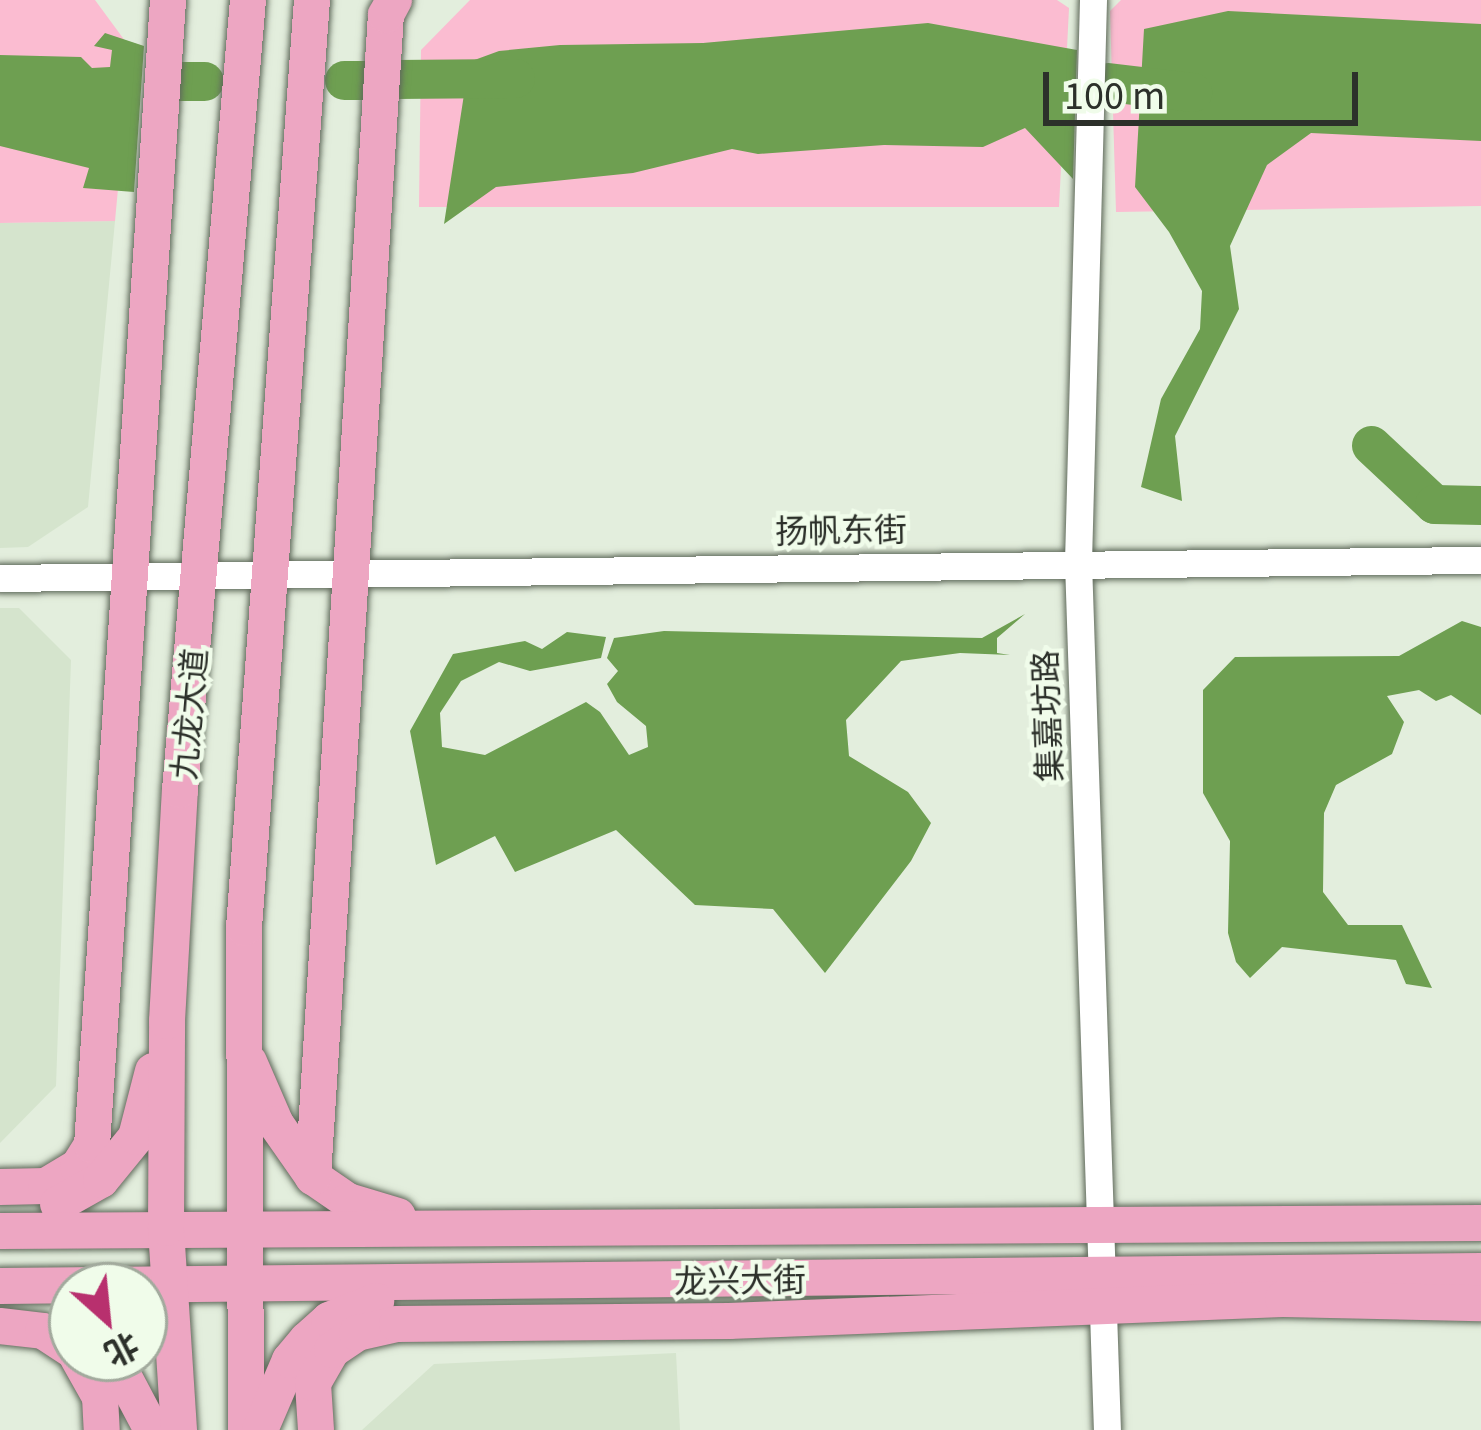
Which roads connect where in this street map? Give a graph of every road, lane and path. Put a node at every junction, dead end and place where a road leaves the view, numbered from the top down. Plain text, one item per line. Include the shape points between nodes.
1 (168, 0) edge
2 (248, 0) edge
3 (312, 0) edge
4 (394, 0) edge
5 (1093, 0) edge
6 (1481, 560) edge
7 (1078, 562) junction
8 (267, 572) junction
9 (352, 572) junction
10 (201, 573) junction
11 (131, 574) junction
12 (0, 578) edge
13 (166, 1021) junction
14 (244, 1051) junction
15 (313, 1178) junction
16 (0, 1187) edge
17 (0, 1221) edge
18 (1481, 1223) edge
19 (166, 1228) junction
20 (244, 1228) junction
21 (1099, 1228) junction
22 (441, 1229) junction
23 (0, 1231) edge
24 (1481, 1271) edge
25 (1100, 1273) junction
26 (244, 1282) junction
27 (170, 1283) junction
28 (418, 1285) junction
29 (0, 1286) edge
30 (0, 1300) edge
31 (1481, 1303) edge
32 (1102, 1310) junction
33 (48, 1313) edge
34 (0, 1326) edge
35 (48, 1334) edge
36 (320, 1345) junction
37 (92, 1382) edge
38 (127, 1382) edge
39 (102, 1430) edge
40 (152, 1430) edge
41 (179, 1430) edge
42 (246, 1430) edge
43 (260, 1430) edge
44 (316, 1430) edge
45 (1107, 1430) edge

1 - 11 main road
2 - 10 main road, 九龙大道
3 - 8 main road, 九龙大道
4 - 9 main road via 386,15
5 - 7 street, 集嘉坊路
6 - 7 street, 扬帆东街
7 - 9 street, 扬帆东街
7 - 21 street, 集嘉坊路
8 - 9 street, 扬帆东街
8 - 10 street, 扬帆东街
8 - 14 main road, 九龙大道
9 - 15 main road
10 - 11 street, 扬帆东街
10 - 13 main road, 九龙大道
11 - 12 street, 扬帆东街
11 - 16 main road via 92,1145 78,1167 46,1186
13 - 17 main road via 136,1137 100,1180 40,1214
13 - 19 main road, 九龙大道
14 - 15 main road via 276,1124
14 - 20 main road, 九龙大道
15 - 22 main road via 348,1201
18 - 21 main road, 龙兴大街
19 - 20 main road, 龙兴大街
19 - 23 main road, 龙兴大街
19 - 27 main road, 九龙大道
20 - 22 main road, 龙兴大街
20 - 26 main road, 九龙大道
21 - 22 main road, 龙兴大街
21 - 25 street, 集嘉坊路
24 - 25 main road, 龙兴大街
25 - 28 main road, 龙兴大街
25 - 32 street, 集嘉坊路
26 - 27 main road, 龙兴大街
26 - 28 main road, 龙兴大街
26 - 42 main road, 九龙大道
27 - 29 main road, 龙兴大街
27 - 41 main road, 九龙大道
28 - 36 main road via 329,1320
30 - 33 main road
31 - 32 main road via 1282,1300
32 - 36 main road via 397,1324
32 - 45 street, 集嘉坊路
34 - 35 main road
36 - 43 main road via 290,1360
36 - 44 main road
37 - 39 main road
38 - 40 main road

